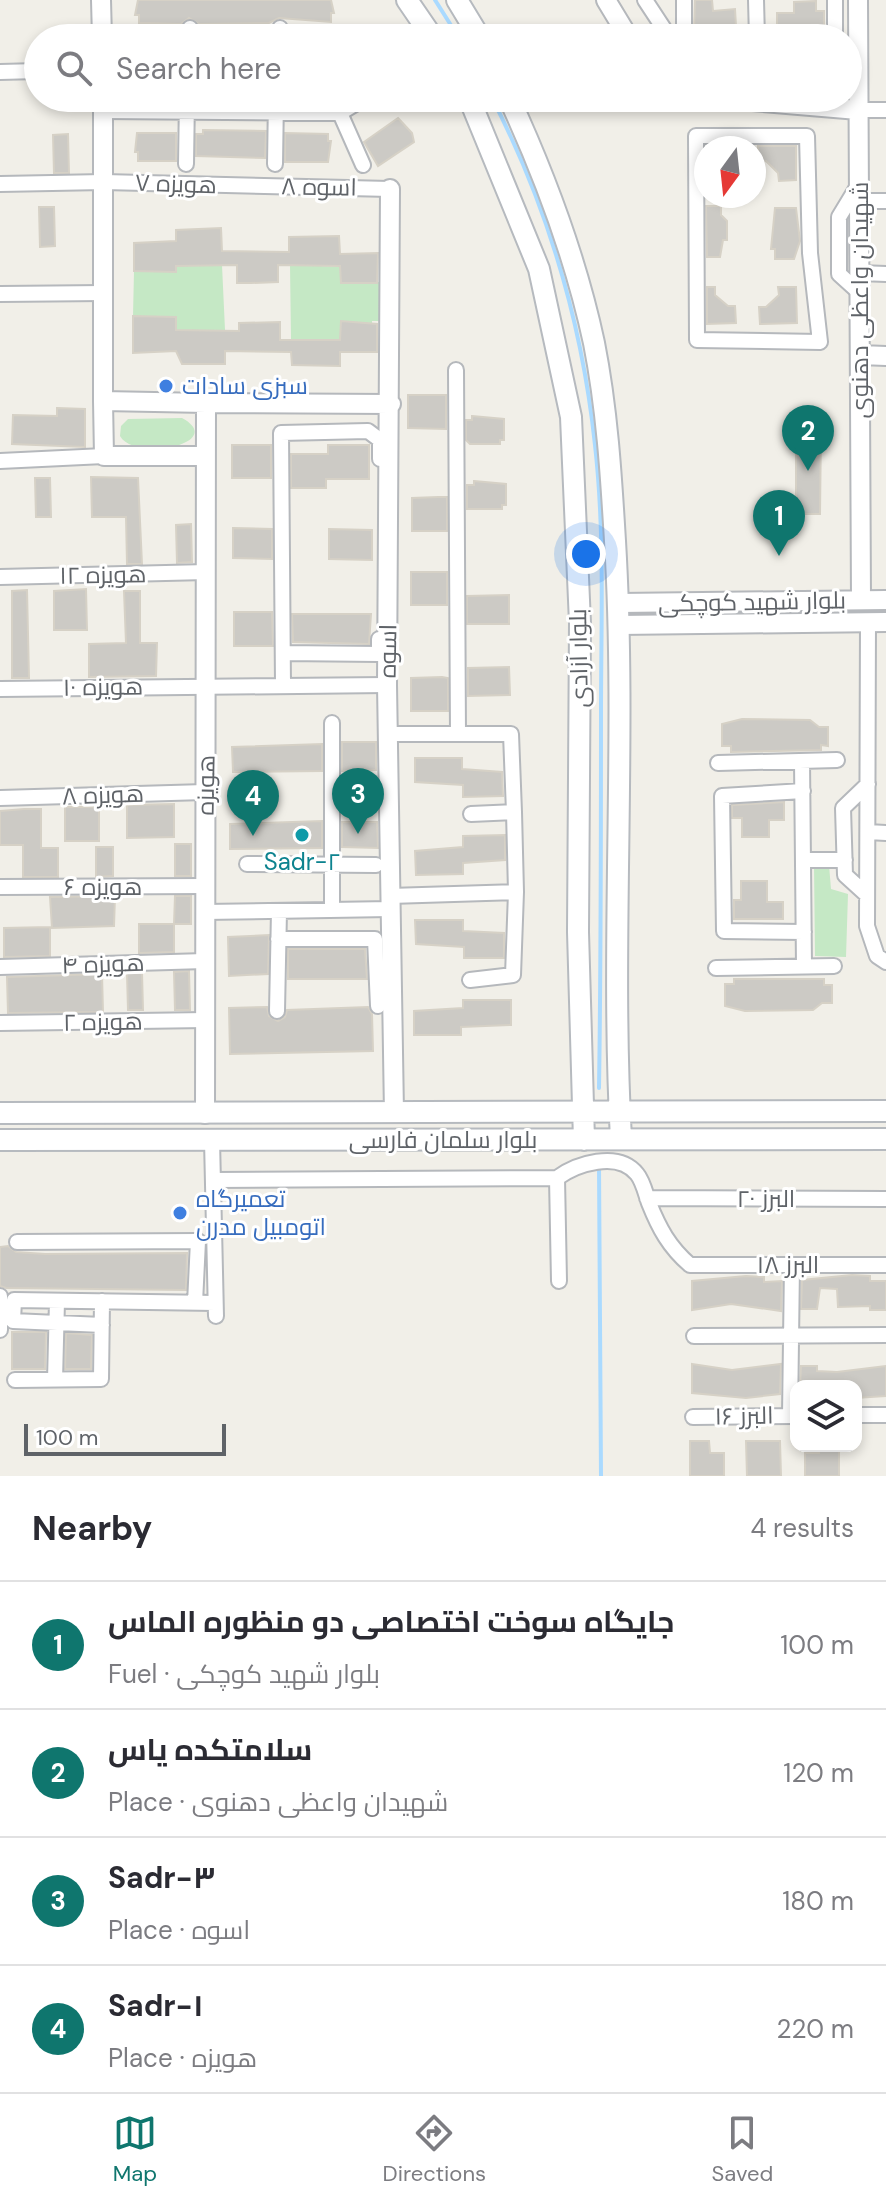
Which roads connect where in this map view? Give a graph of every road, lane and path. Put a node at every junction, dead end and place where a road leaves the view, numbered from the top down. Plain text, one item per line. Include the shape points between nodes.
1 (101, 0) edge
2 (407, 0) edge
3 (457, 0) edge
4 (606, 0) edge
5 (645, 0) edge
6 (684, 0) edge
7 (756, 0) edge
8 (835, 0) edge
9 (858, 0) edge
10 (102, 24) edge
11 (423, 24) edge
12 (472, 24) edge
13 (621, 24) edge
14 (661, 24) edge
15 (684, 24) edge
16 (757, 24) edge
17 (835, 24) edge
18 (858, 24) edge
19 (24, 71) edge
20 (0, 72) edge
21 (862, 110) edge
22 (886, 110) edge
23 (103, 112) edge
24 (186, 112) edge
25 (276, 112) edge
26 (332, 112) edge
27 (475, 112) edge
28 (515, 112) edge
29 (858, 112) edge
30 (340, 113) joint
31 (186, 164) dead end
32 (275, 164) dead end
33 (363, 165) dead end
34 (104, 182) junction
35 (0, 184) edge
36 (247, 186) joint
37 (390, 189) joint
38 (859, 193) junction
39 (886, 201) edge
40 (839, 251) junction
41 (810, 253) junction
42 (860, 273) junction
43 (886, 274) edge
44 (104, 293) junction
45 (860, 293) junction
46 (0, 294) edge
47 (861, 355) junction
48 (886, 356) edge
49 (456, 370) dead end
50 (103, 401) junction
51 (206, 403) junction
52 (391, 404) junction
53 (104, 456) junction
54 (205, 456) junction
55 (0, 461) edge
56 (207, 572) junction
57 (0, 577) edge
58 (861, 600) junction
59 (886, 600) edge
60 (619, 603) junction
61 (655, 603) junction
62 (877, 622) edge
63 (619, 625) junction
64 (655, 625) junction
65 (283, 653) junction
66 (207, 685) junction
67 (283, 685) junction
68 (387, 685) junction
69 (0, 689) edge
70 (332, 723) dead end
71 (388, 734) junction
72 (458, 734) junction
73 (837, 760) dead end
74 (802, 761) junction
75 (718, 763) dead end
76 (868, 784) junction
77 (803, 791) junction
78 (205, 792) junction
79 (0, 798) edge
80 (514, 812) junction
81 (471, 814) dead end
82 (868, 832) junction
83 (886, 833) edge
84 (803, 860) junction
85 (845, 860) junction
86 (247, 864) dead end
87 (332, 865) junction
88 (376, 865) dead end
89 (205, 886) junction
90 (0, 887) edge
91 (516, 892) junction
92 (867, 895) junction
93 (390, 902) junction
94 (332, 910) junction
95 (279, 911) junction
96 (204, 912) junction
97 (804, 932) junction
98 (278, 939) junction
99 (205, 961) junction
100 (886, 962) edge
101 (804, 966) junction
102 (834, 966) dead end
103 (0, 967) edge
104 (716, 968) dead end
105 (470, 980) dead end
106 (378, 1006) dead end
107 (277, 1011) dead end
108 (206, 1020) junction
109 (0, 1023) edge
110 (689, 1111) junction
111 (886, 1111) edge
112 (0, 1113) edge
113 (394, 1113) junction
114 (519, 1113) junction
115 (582, 1113) junction
116 (619, 1113) junction
117 (205, 1114) junction
118 (691, 1138) junction
119 (621, 1139) junction
120 (886, 1139) edge
121 (0, 1140) edge
122 (212, 1140) junction
123 (520, 1140) junction
124 (584, 1140) junction
125 (557, 1178) junction
126 (214, 1180) junction
127 (647, 1198) junction
128 (886, 1199) edge
129 (17, 1242) dead end
130 (792, 1265) junction
131 (886, 1265) edge
132 (559, 1281) dead end
133 (0, 1296) edge
134 (57, 1301) junction
135 (102, 1301) junction
136 (195, 1303) junction
137 (56, 1324) junction
138 (102, 1325) junction
139 (0, 1330) edge
140 (886, 1335) edge
141 (694, 1336) dead end
142 (792, 1336) junction
143 (15, 1380) dead end
144 (55, 1380) junction
145 (793, 1380) edge
146 (862, 1415) edge
147 (886, 1415) edge
148 (790, 1416) edge
149 (693, 1417) dead end

1 - 10 street
2 - 11 main road
3 - 12 main road
4 - 13 street
5 - 14 street
6 - 15 street
7 - 16 street
8 - 17 street
9 - 18 street, شهیدان واعظی دهنوی
19 - 20 street
21 - 22 street
23 - 34 street
24 - 31 street
25 - 32 street
26 - 30 street
27 - 115 main road, بلوار آزادی via 539,269 571,417 580,623
28 - 60 main road, بلوار آزادی via 553,203 593,341 610,452
29 - 38 street, شهیدان واعظی دهنوی
30 - 33 street
34 - 35 street, هویزه ۷
34 - 36 street, هویزه ۷
34 - 44 street
36 - 37 street, اسوه ۸
37 - 52 street, اسوه
38 - 39 street
38 - 40 street via 839,217
38 - 42 street, شهیدان واعظی دهنوی
40 - 41 street
40 - 45 street via 839,274
41 - 41 street via 807,136 696,136 697,340 820,342
42 - 43 street
42 - 45 street, شهیدان واعظی دهنوی
44 - 46 street
44 - 50 street
45 - 47 street, شهیدان واعظی دهنوی
47 - 48 street
47 - 58 street, شهیدان واعظی دهنوی
49 - 72 street
50 - 51 street
50 - 53 street
51 - 52 street via 229,395
51 - 54 street, هویزه
52 - 68 street, اسوه
53 - 54 street
53 - 55 street
54 - 56 street, هویزه
56 - 57 street, هویزه ۱۲
56 - 66 street, هویزه
58 - 59 street, بلوار شهید کوچکی
58 - 61 street, بلوار شهید کوچکی
60 - 61 street, بلوار شهید کوچکی
60 - 63 main road, بلوار آزادی
61 - 64 street via 649,614
62 - 64 street, بلوار شهید کوچکی
62 - 76 street
63 - 64 street, بلوار شهید کوچکی
63 - 116 main road, بلوار آزادی
65 - 65 street via 379,654 380,440 368,431 281,433
65 - 67 street
66 - 67 street, هویزه ۱۰
66 - 69 street, هویزه ۱۰
66 - 78 street, هویزه
67 - 68 street, هویزه ۱۰
68 - 71 street, اسوه
70 - 87 street
71 - 72 street
71 - 93 street, اسوه
72 - 80 street via 511,734
73 - 74 street
74 - 75 street
74 - 77 street
76 - 82 street
76 - 85 street via 843,808
77 - 84 street
77 - 97 street via 722,796 724,931
78 - 79 street, هویزه ۸
78 - 89 street, هویزه
80 - 81 street
80 - 91 street
82 - 83 street
82 - 92 street
84 - 85 street
84 - 97 street
85 - 92 street via 845,875
86 - 87 street
87 - 88 street
87 - 94 street
89 - 90 street, هویزه ۶
89 - 96 street, هویزه
91 - 93 street
91 - 105 street via 513,975
92 - 100 street via 867,926 877,956
93 - 94 street
93 - 113 street, اسوه
94 - 95 street
95 - 96 street
95 - 98 street
96 - 99 street, هویزه
97 - 101 street
98 - 106 street via 375,939
98 - 107 street
99 - 103 street, هویزه ۴
99 - 108 street, هویزه
101 - 102 street
101 - 104 street
108 - 109 street, هویزه ۲
108 - 117 street, هویزه
110 - 111 main road, بلوار سلمان فارسی
110 - 116 main road, بلوار سلمان فارسی
110 - 118 main road
112 - 117 main road, بلوار سلمان فارسی
113 - 114 main road, بلوار سلمان فارسی
113 - 117 main road, بلوار سلمان فارسی
114 - 115 main road, بلوار سلمان فارسی
114 - 123 main road
115 - 116 main road, بلوار سلمان فارسی
115 - 124 main road, بلوار آزادی
116 - 119 main road, بلوار آزادی
118 - 119 main road, بلوار سلمان فارسی
118 - 120 main road, بلوار سلمان فارسی
119 - 124 main road, بلوار سلمان فارسی
121 - 122 main road, بلوار سلمان فارسی
122 - 123 main road, بلوار سلمان فارسی
122 - 126 street
123 - 124 main road, بلوار سلمان فارسی
125 - 126 street
125 - 127 street via 572,1166 619,1162 637,1174
125 - 132 street
126 - 136 street via 216,1310
127 - 128 street, البرز ۲۰
127 - 130 street, البرز ۱۸ via 671,1249 690,1265
129 - 136 street via 198,1241
130 - 131 street, البرز ۱۸
130 - 142 street
133 - 139 street
134 - 135 street
134 - 137 street
134 - 137 street via 14,1300 13,1321
135 - 136 street
135 - 138 street
137 - 138 street
137 - 144 street
138 - 144 street via 101,1379
140 - 142 street
141 - 142 street
142 - 145 street
143 - 144 street
146 - 147 street
148 - 149 street, البرز ۱۶

